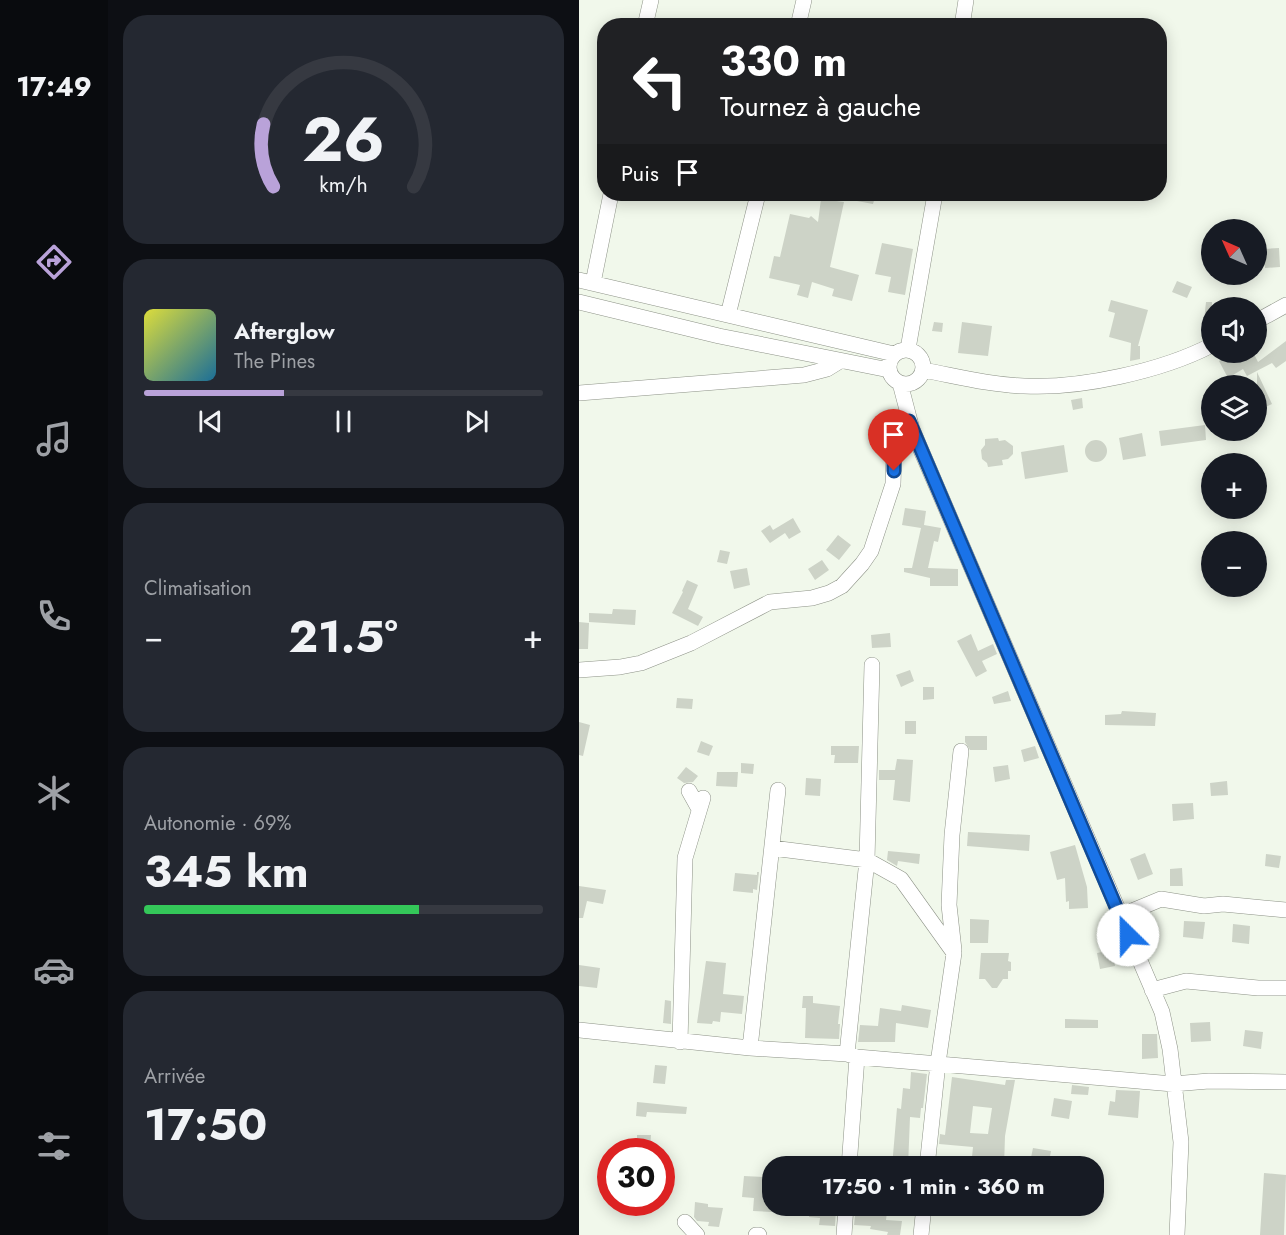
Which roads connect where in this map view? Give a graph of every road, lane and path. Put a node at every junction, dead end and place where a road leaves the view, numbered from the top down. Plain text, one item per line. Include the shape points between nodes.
1 (651, 0) edge
2 (804, 0) edge
3 (966, 0) edge
4 (647, 18) edge
5 (800, 18) edge
6 (963, 18) edge
7 (609, 201) edge
8 (756, 201) edge
9 (933, 201) edge
10 (586, 282) edge
11 (579, 302) edge
12 (1286, 305) edge
13 (728, 315) junction
14 (1267, 315) edge
15 (1201, 350) edge
16 (901, 352) junction
17 (840, 361) junction
18 (889, 370) junction
19 (923, 370) junction
20 (900, 383) junction
21 (579, 393) edge
22 (909, 421) junction
23 (872, 664) dead end
24 (579, 670) edge
25 (961, 751) dead end
26 (778, 790) dead end
27 (697, 800) dead end
28 (772, 848) junction
29 (867, 860) junction
30 (1286, 910) edge
31 (1120, 916) junction
32 (954, 953) junction
33 (1286, 988) edge
34 (1152, 990) junction
35 (579, 1030) edge
36 (679, 1042) junction
37 (750, 1048) junction
38 (852, 1055) junction
39 (938, 1063) junction
40 (1286, 1082) edge
41 (1173, 1084) junction
42 (849, 1156) edge
43 (928, 1156) edge
44 (845, 1216) edge
45 (923, 1216) edge
46 (685, 1222) dead end
47 (697, 1235) edge
48 (844, 1235) edge
49 (921, 1235) edge
50 (1177, 1235) edge

1 - 4 street
2 - 5 street
3 - 6 street
7 - 10 street
8 - 13 street
9 - 16 street
10 - 13 street
11 - 17 street
12 - 14 street
13 - 16 street
15 - 19 street via 1164,365 1058,385 1009,385
16 - 18 street via 890,362
16 - 19 street via 920,356
17 - 18 street
17 - 21 street via 804,375
18 - 20 street
19 - 20 street via 912,383
20 - 22 street
22 - 24 street via 894,452 893,484 871,550 842,586 812,598 770,602 691,643 641,663
22 - 31 street
23 - 29 street
25 - 32 street via 949,905
26 - 28 street
27 - 36 street via 685,858 682,898
28 - 29 street
28 - 37 street
29 - 32 street via 900,879
29 - 38 street
30 - 31 street via 1204,906 1161,899
31 - 34 street
32 - 39 street
33 - 34 street via 1186,981
34 - 41 street via 1162,1012
35 - 36 street
36 - 37 street
37 - 38 street
38 - 39 street
38 - 42 street
39 - 41 street
39 - 43 street
40 - 41 street
41 - 50 street via 1181,1142
44 - 48 street
45 - 49 street
46 - 47 street

